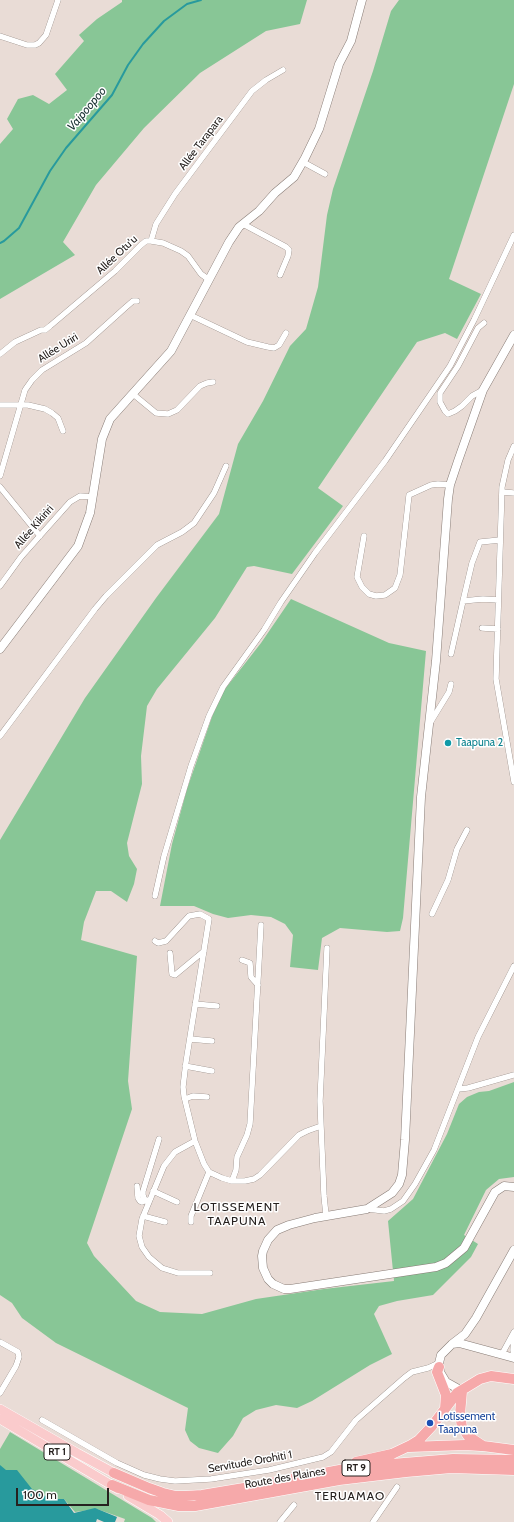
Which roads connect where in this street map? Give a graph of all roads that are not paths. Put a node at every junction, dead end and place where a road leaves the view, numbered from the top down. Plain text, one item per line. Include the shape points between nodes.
1 (58, 0) edge
2 (362, 0) edge
3 (0, 36) edge
4 (283, 70) dead end
5 (303, 162) junction
6 (324, 174) dead end
7 (243, 224) junction
8 (514, 235) edge
9 (151, 241) junction
10 (280, 275) dead end
11 (208, 279) junction
12 (137, 301) dead end
13 (190, 315) junction
14 (474, 320) junction
15 (286, 333) dead end
16 (514, 335) edge
17 (0, 354) edge
18 (213, 382) dead end
19 (484, 390) junction
20 (133, 394) junction
21 (0, 405) edge
22 (21, 406) junction
23 (63, 431) dead end
24 (514, 446) edge
25 (226, 466) dead end
26 (0, 476) edge
27 (450, 486) junction
28 (0, 487) edge
29 (502, 492) junction
30 (514, 494) edge
31 (93, 497) junction
32 (40, 536) junction
33 (364, 536) dead end
34 (500, 540) junction
35 (0, 586) edge
36 (498, 600) junction
37 (463, 601) junction
38 (482, 628) dead end
39 (498, 629) junction
40 (0, 649) edge
41 (451, 654) dead end
42 (451, 684) dead end
43 (430, 723) junction
44 (0, 736) edge
45 (514, 782) edge
46 (467, 830) dead end
47 (155, 896) dead end
48 (432, 914) dead end
49 (262, 925) dead end
50 (155, 941) dead end
51 (327, 948) dead end
52 (204, 951) junction
53 (170, 953) dead end
54 (242, 960) dead end
55 (514, 966) edge
56 (258, 984) junction
57 (195, 1004) junction
58 (217, 1006) dead end
59 (190, 1039) junction
60 (212, 1041) dead end
61 (185, 1066) junction
62 (212, 1071) dead end
63 (514, 1075) edge
64 (458, 1089) junction
65 (207, 1097) dead end
66 (185, 1099) junction
67 (321, 1126) junction
68 (159, 1139) dead end
69 (195, 1141) junction
70 (209, 1172) junction
71 (232, 1181) junction
72 (137, 1186) dead end
73 (514, 1187) edge
74 (153, 1191) junction
75 (147, 1200) junction
76 (177, 1202) dead end
77 (367, 1209) junction
78 (143, 1216) junction
79 (326, 1216) junction
80 (165, 1222) dead end
81 (191, 1222) dead end
82 (514, 1250) edge
83 (210, 1273) dead end
84 (514, 1332) edge
85 (514, 1336) edge
86 (0, 1342) edge
87 (452, 1344) junction
88 (502, 1354) junction
89 (514, 1357) edge
90 (439, 1365) junction
91 (514, 1379) edge
92 (462, 1391) junction
93 (0, 1393) edge
94 (0, 1409) edge
95 (445, 1409) junction
96 (0, 1419) edge
97 (42, 1420) dead end
98 (483, 1446) junction
99 (408, 1447) junction
100 (514, 1450) edge
101 (514, 1460) edge
102 (514, 1470) edge
103 (114, 1473) joint
104 (112, 1485) junction
105 (397, 1487) dead end
106 (199, 1495) junction
107 (294, 1505) dead end
108 (168, 1522) edge
109 (280, 1522) edge
110 (373, 1522) edge

1 - 3 street via 46,35 39,43 27,45
2 - 5 main road via 351,41 339,64 319,129
4 - 9 street, Allée Tarapara via 266,80 249,95 175,194 156,224
5 - 6 street
5 - 7 main road via 294,177
7 - 10 street via 289,250
7 - 11 main road via 228,242
8 - 14 street
9 - 11 street, Allée Otu'u via 164,242 181,251
9 - 17 street, Allée Otu'u via 141,245 115,271 45,330 15,342
11 - 13 main road
12 - 22 street, Allée Uriri via 129,304 86,343 42,370 25,390
13 - 15 street via 247,342 268,347 274,348 279,345
13 - 20 main road via 171,352
14 - 19 street via 483,324 478,328 440,393 440,402 448,414 455,412 472,396
14 - 47 street via 438,385 385,461 315,553 223,687 208,716 191,766 164,856
16 - 19 main road
18 - 20 street via 200,386 178,410 169,414 156,413
19 - 27 main road
20 - 31 main road via 110,419 102,439
21 - 22 street
22 - 23 street via 37,407 52,413 58,418
22 - 26 street, Allée Uriri
24 - 29 street via 506,466
25 - 44 street via 214,493 194,523 157,545 106,596
27 - 33 street via 431,484 409,494 400,575 395,588 385,595 369,594 357,577
27 - 43 main road
28 - 32 street
29 - 30 street
29 - 34 street
31 - 32 street, Allée Kikiriri via 80,496 72,500
31 - 40 main road via 78,546
32 - 35 street, Allée Kikiriri
34 - 36 street
34 - 37 street via 480,542
36 - 37 street
36 - 39 street
37 - 41 street
38 - 39 street
39 - 45 street via 497,684
42 - 43 street via 449,692
43 - 77 main road via 421,805 403,1169 399,1184 392,1193
46 - 48 street
49 - 56 street
50 - 52 street via 166,941 189,916 200,914 209,920
51 - 67 street
52 - 53 street via 175,975 172,974
52 - 57 street
54 - 56 street via 250,963 251,977
55 - 64 street via 486,1019
56 - 71 street via 250,1124 237,1157
57 - 58 street
57 - 59 street
59 - 60 street
59 - 61 street
61 - 62 street
61 - 66 street
63 - 64 street
64 - 77 street via 434,1150 408,1194 391,1209
65 - 66 street via 193,1096
66 - 69 street
67 - 71 street via 299,1135 254,1179
67 - 79 street
68 - 75 street via 143,1191
69 - 70 street
69 - 74 street via 180,1148 168,1160
70 - 71 street
70 - 81 street via 191,1216
72 - 75 street via 138,1198 142,1202
73 - 79 main road via 504,1186 495,1192 464,1248 441,1265 297,1289 284,1289 273,1284 262,1262 263,1251 273,1233 281,1228
74 - 75 street
74 - 76 street
75 - 78 street
77 - 79 main road
78 - 80 street
78 - 83 street via 139,1230 142,1247 158,1266 170,1272
82 - 87 main road via 476,1318 465,1334
84 - 88 street
85 - 89 street
86 - 93 street via 18,1352 19,1357
87 - 88 main road via 458,1343
87 - 90 main road via 443,1352
88 - 89 main road
90 - 92 main road via 443,1379
90 - 95 highway via 437,1372 446,1395
90 - 97 street, Servitude Orohiti 1 via 412,1372 404,1378 356,1420 331,1452 323,1458 210,1480 174,1481 144,1475 117,1463
91 - 92 highway via 491,1376 480,1379
92 - 95 highway via 457,1393
92 - 98 highway via 462,1427 471,1439
94 - 103 main road, RT 1
95 - 99 highway via 425,1434
96 - 104 main road, RT 1
98 - 99 highway
98 - 100 highway
99 - 106 highway via 392,1454
101 - 106 highway, Route des Plaines / RT 9 via 438,1460 345,1469
102 - 104 highway, Route des Plaines / RT 9 via 451,1468 406,1472 339,1480 195,1506 179,1506 149,1500
103 - 106 highway, Route des Plaines / RT 9 via 163,1493 176,1496
104 - 108 main road, RT 1
105 - 110 street
107 - 109 street

